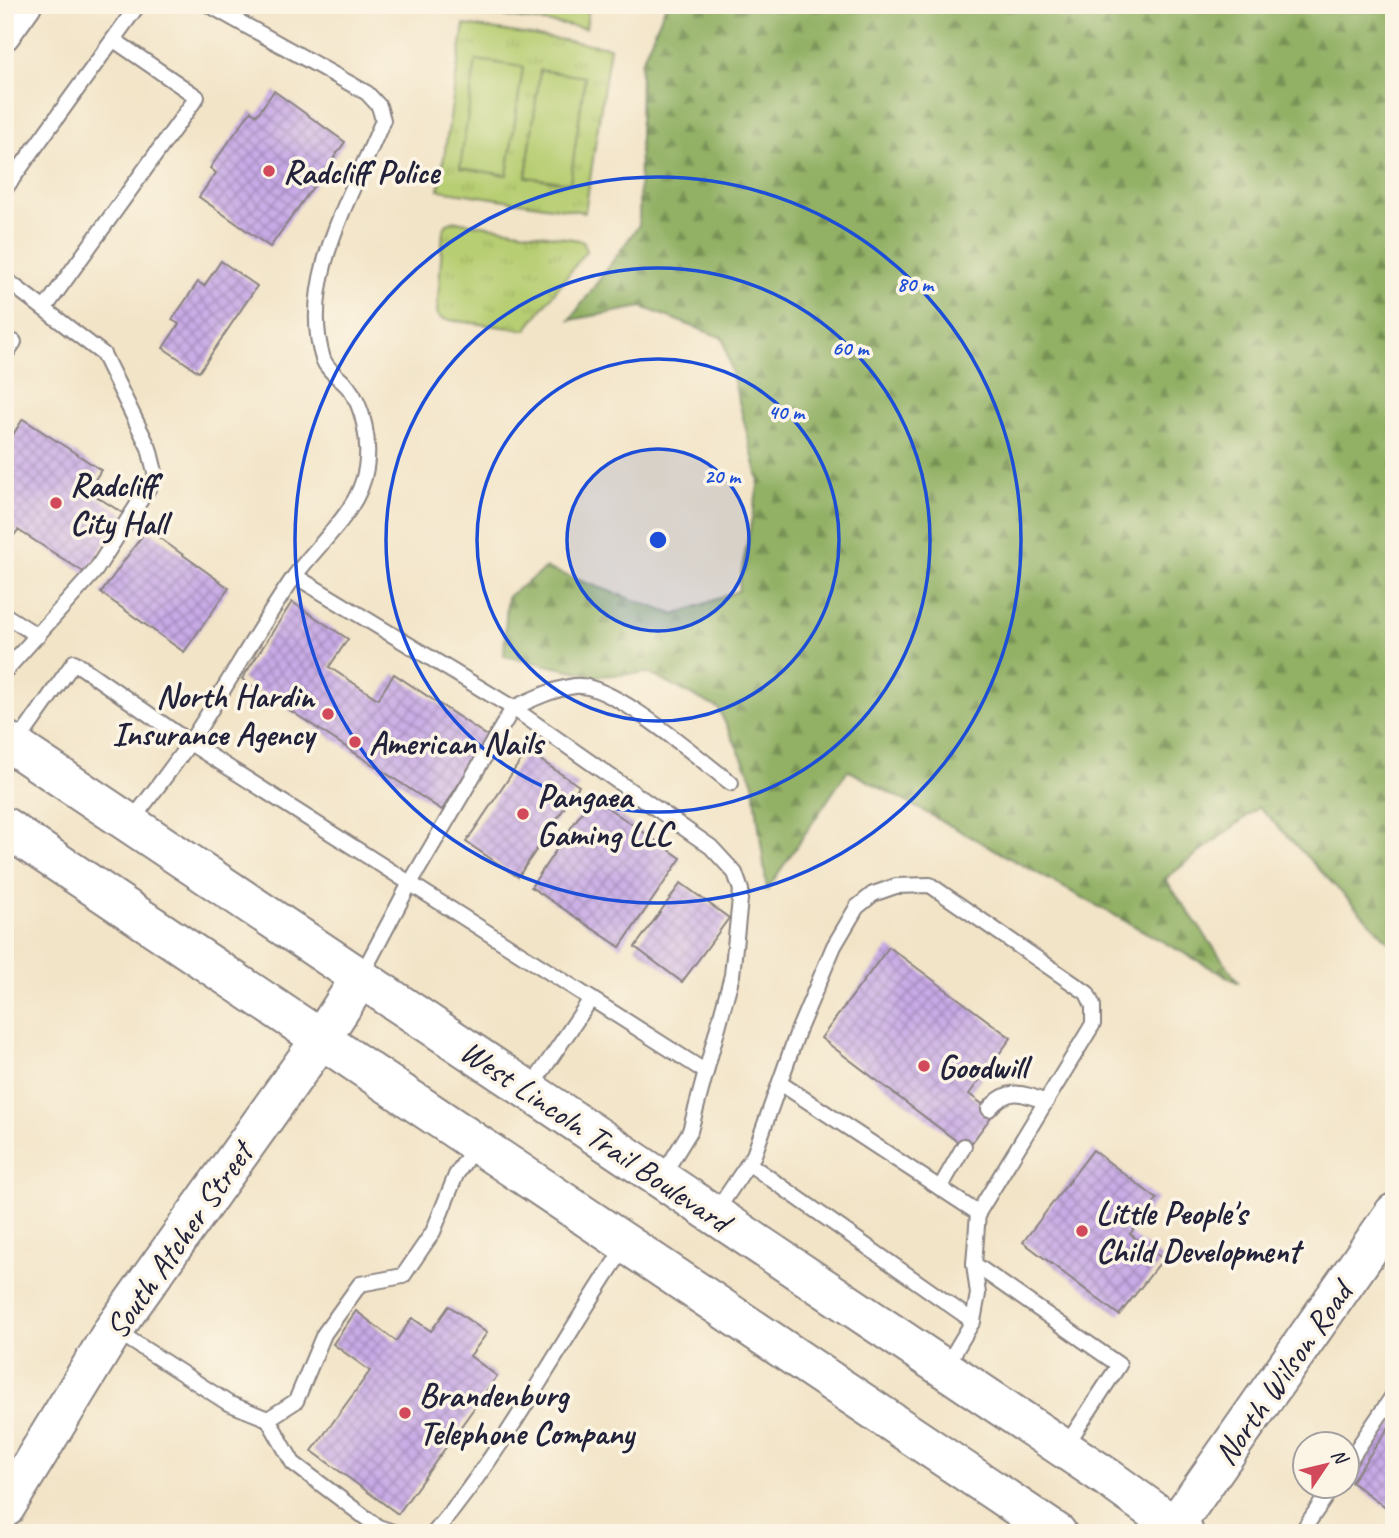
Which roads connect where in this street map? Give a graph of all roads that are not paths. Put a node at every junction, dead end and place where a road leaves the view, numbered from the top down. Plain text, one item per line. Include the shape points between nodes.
1 (27, 5) edge
2 (138, 5) edge
3 (209, 5) edge
4 (5, 36) edge
5 (114, 40) junction
6 (5, 189) edge
7 (5, 279) edge
8 (45, 308) junction
9 (14, 342) dead end
10 (5, 355) edge
11 (295, 576) junction
12 (5, 615) edge
13 (38, 636) junction
14 (5, 671) edge
15 (513, 708) junction
16 (10, 743) edge
17 (190, 743) junction
18 (731, 783) dead end
19 (130, 823) junction
20 (5, 827) edge
21 (409, 885) junction
22 (360, 977) junction
23 (591, 999) junction
24 (321, 1039) junction
25 (706, 1072) junction
26 (780, 1083) junction
27 (529, 1090) junction
28 (1046, 1102) junction
29 (989, 1110) dead end
30 (477, 1143) junction
31 (964, 1146) dead end
32 (748, 1163) junction
33 (661, 1178) junction
34 (940, 1188) junction
35 (978, 1213) junction
36 (1394, 1213) edge
37 (714, 1214) junction
38 (627, 1244) junction
39 (974, 1264) junction
40 (973, 1321) junction
41 (114, 1329) junction
42 (945, 1369) junction
43 (1394, 1394) edge
44 (268, 1419) junction
45 (1360, 1444) edge
46 (1064, 1448) junction
47 (1323, 1500) edge
48 (5, 1508) edge
49 (1176, 1531) edge
50 (396, 1533) edge
51 (434, 1533) edge
52 (1057, 1533) edge
53 (1301, 1533) edge

1 - 4 street
2 - 5 lane
3 - 11 lane via 368,93 383,120 320,271 314,323 324,363 350,389 362,417 366,469 346,513
5 - 6 lane
5 - 8 lane via 197,97
7 - 8 lane
8 - 13 lane via 103,354 149,448 156,476 95,571
9 - 10 lane
11 - 15 lane
11 - 17 lane
12 - 13 lane
13 - 14 lane
15 - 18 lane via 578,685 597,690 620,699
15 - 21 lane
15 - 25 lane via 711,847 735,873 741,890 732,975
16 - 17 lane via 74,662
16 - 19 main road, West Lincoln Trail Boulevard
17 - 19 lane
17 - 21 lane
19 - 22 main road, West Lincoln Trail Boulevard
20 - 24 main road
21 - 22 lane
21 - 23 lane
22 - 24 main road, South Atcher Street
22 - 27 main road, West Lincoln Trail Boulevard
23 - 25 lane
23 - 27 lane
24 - 30 main road
24 - 41 main road, South Atcher Street
25 - 33 lane via 690,1131
26 - 28 lane via 834,946 857,907 873,894 896,886 930,885 1087,993 1093,1024
26 - 32 lane
26 - 34 lane
27 - 33 main road, West Lincoln Trail Boulevard
28 - 29 lane via 1013,1093 1000,1096
28 - 35 lane
30 - 38 main road
30 - 44 lane via 456,1175 433,1232 403,1276 360,1284 324,1334 296,1401
31 - 34 lane
32 - 37 lane
32 - 40 lane
33 - 37 main road, West Lincoln Trail Boulevard
34 - 35 lane
35 - 39 lane
36 - 49 main road, North Wilson Road
37 - 42 main road, West Lincoln Trail Boulevard
38 - 51 lane via 541,1385
38 - 52 main road
39 - 40 lane via 978,1294
39 - 46 lane via 1119,1365
40 - 42 lane
41 - 44 lane via 228,1403
41 - 48 main road, South Atcher Street
42 - 46 main road, West Lincoln Trail Boulevard
43 - 45 lane
44 - 50 lane via 293,1463 378,1527
46 - 49 main road, West Lincoln Trail Boulevard
47 - 53 lane

